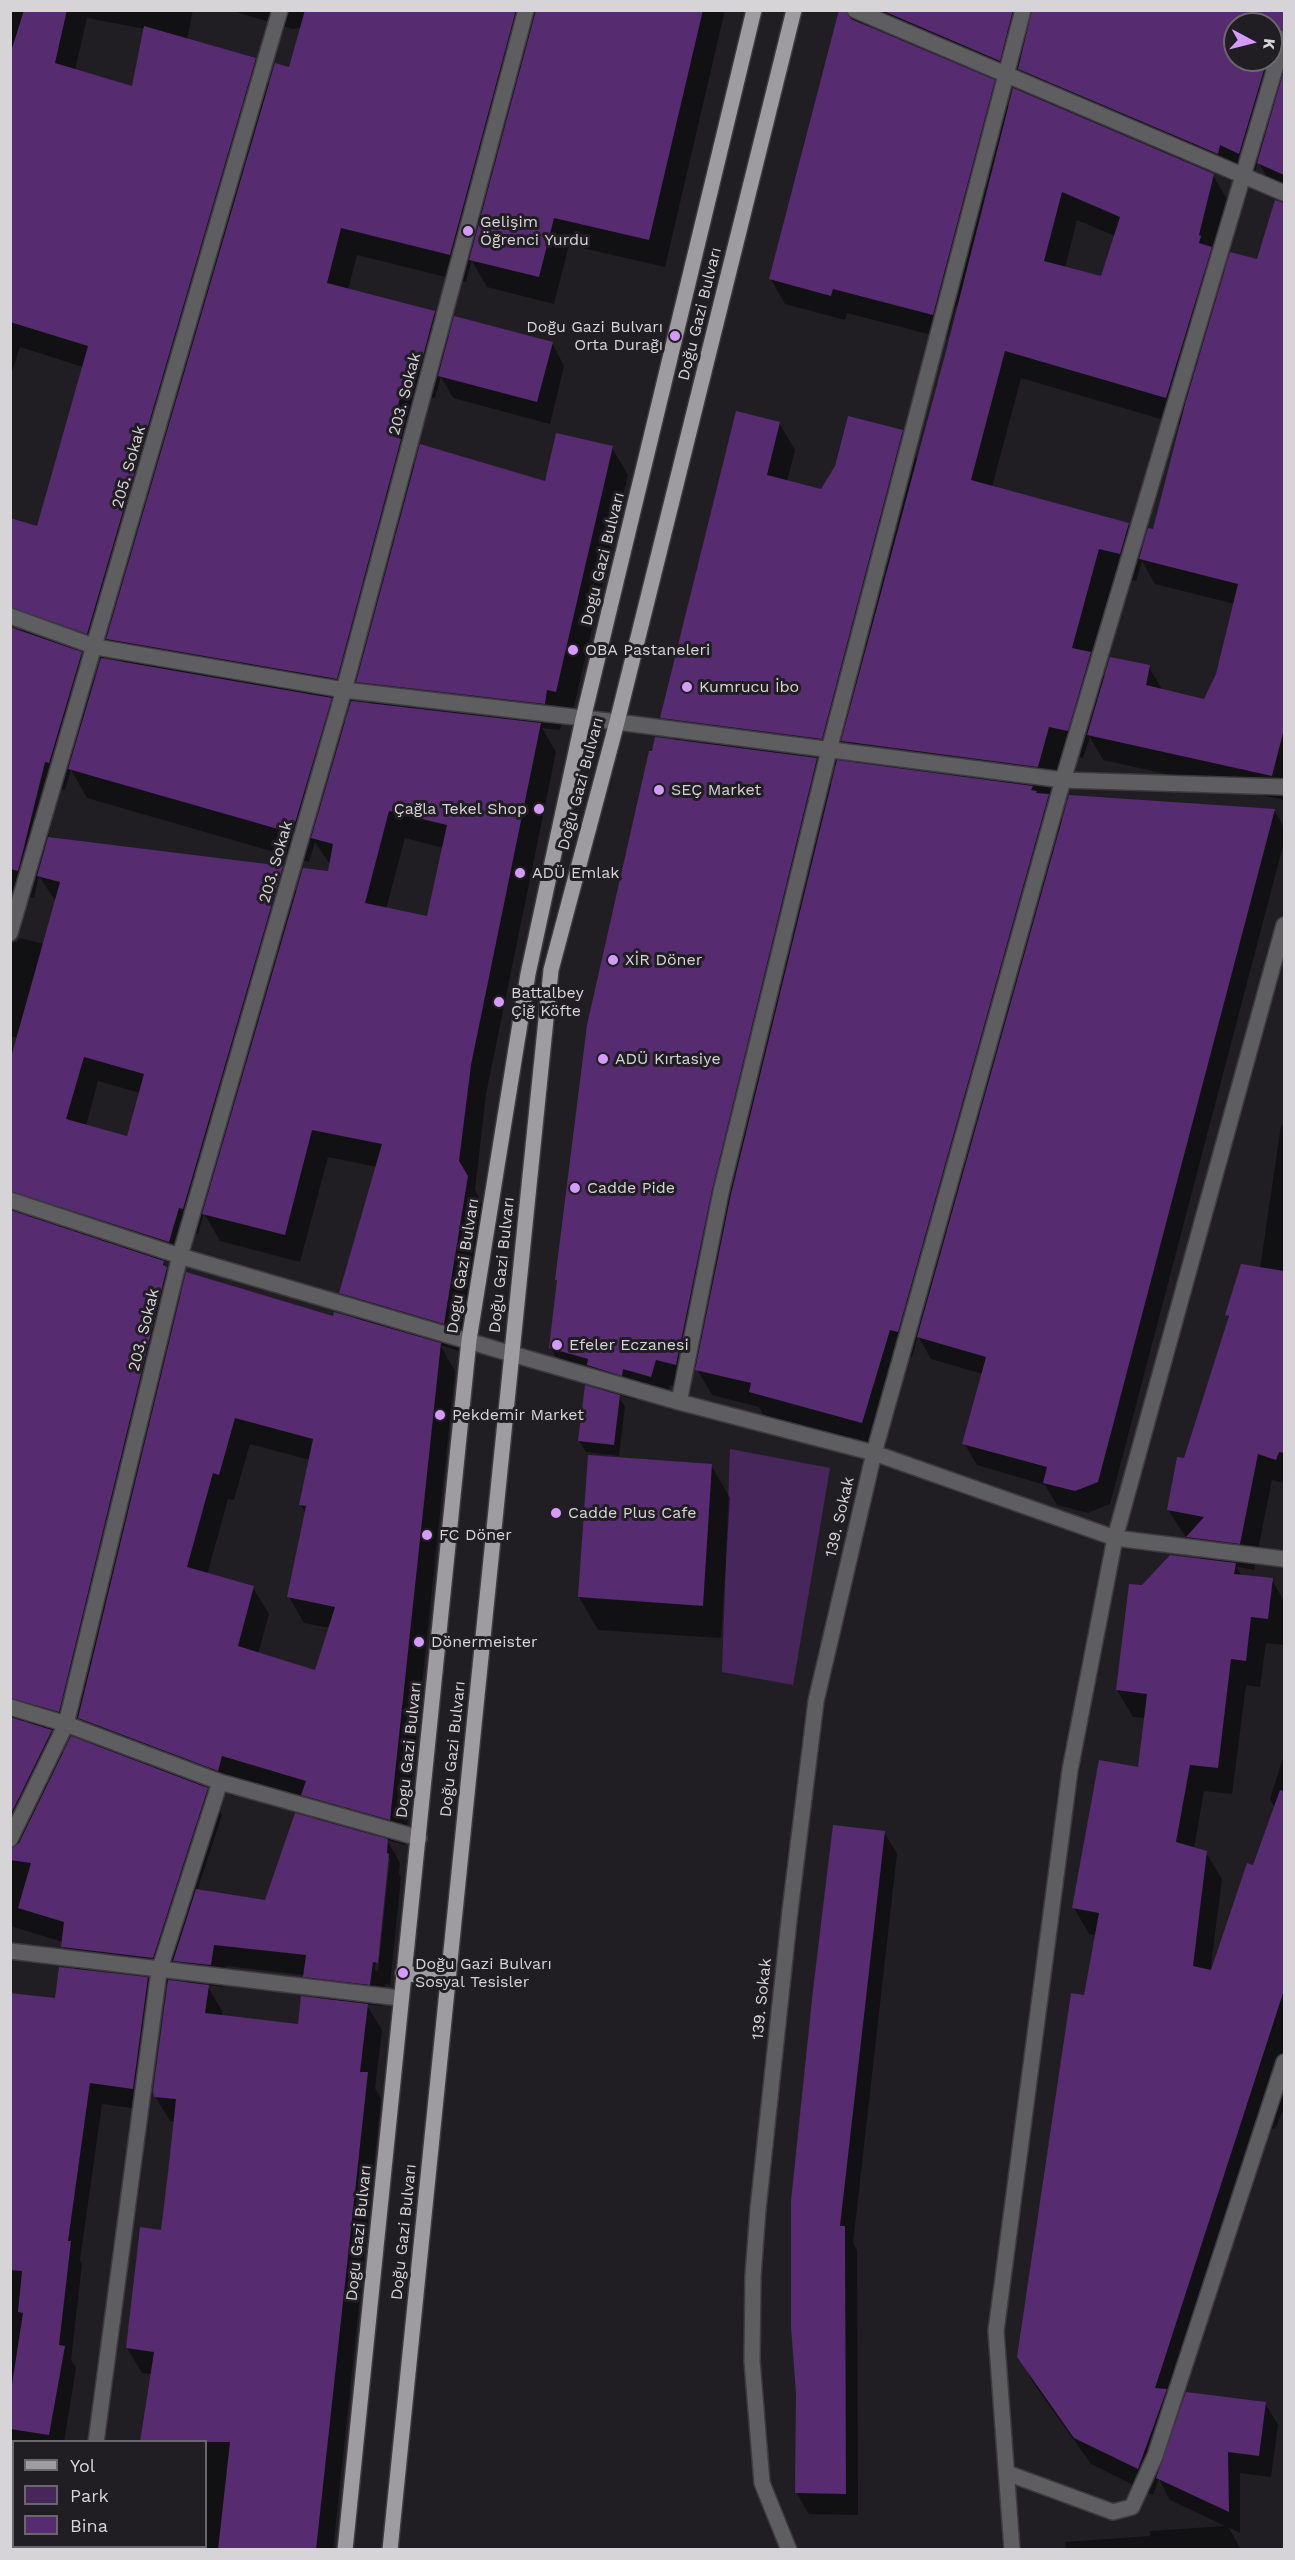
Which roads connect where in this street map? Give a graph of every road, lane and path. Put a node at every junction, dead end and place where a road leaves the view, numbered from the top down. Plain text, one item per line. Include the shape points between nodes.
1 (280, 10) edge
2 (526, 10) edge
3 (753, 10) edge
4 (794, 10) edge
5 (855, 10) edge
6 (1023, 10) edge
7 (1284, 38) edge
8 (1007, 73) junction
9 (1244, 176) junction
10 (1284, 193) edge
11 (10, 616) edge
12 (96, 647) junction
13 (344, 690) junction
14 (583, 719) junction
15 (617, 722) junction
16 (829, 750) junction
17 (1063, 780) junction
18 (1284, 787) edge
19 (1284, 925) edge
20 (10, 933) edge
21 (10, 1200) edge
22 (180, 1256) junction
23 (469, 1340) junction
24 (512, 1354) junction
25 (679, 1402) junction
26 (873, 1453) junction
27 (1115, 1538) junction
28 (1284, 1559) edge
29 (10, 1707) edge
30 (66, 1724) junction
31 (220, 1782) junction
32 (418, 1838) junction
33 (10, 1839) edge
34 (10, 1951) edge
35 (159, 1971) junction
36 (403, 1974) junction
37 (447, 1979) junction
38 (400, 1998) junction
39 (1284, 2062) edge
40 (96, 2440) edge
41 (1007, 2472) junction
42 (345, 2550) edge
43 (390, 2550) edge
44 (789, 2550) edge
45 (1012, 2550) edge

1 - 12 street, 205. Sokak
2 - 13 street, 203. Sokak
3 - 14 main road, Dogu Gazi Bulvarı
4 - 15 main road, Doğu Gazi Bulvarı
5 - 8 street
6 - 8 street
7 - 9 street, 139. Sokak
8 - 9 street
8 - 16 street
9 - 10 street
9 - 17 street, 139. Sokak
11 - 12 street
12 - 13 street
12 - 20 street, 205. Sokak
13 - 14 street
13 - 22 street, 203. Sokak
14 - 15 street
14 - 23 main road, Dogu Gazi Bulvarı via 528,974
15 - 16 street
15 - 24 main road, Doğu Gazi Bulvarı via 551,970
16 - 17 street
16 - 25 street via 721,1192
17 - 18 street
17 - 26 street, 139. Sokak
19 - 27 street
21 - 22 street
22 - 23 street
22 - 30 street, 203. Sokak
23 - 24 street
23 - 32 main road, Dogu Gazi Bulvarı
24 - 25 street
24 - 37 main road, Doğu Gazi Bulvarı
25 - 26 street
26 - 27 street
26 - 44 street, 139. Sokak via 816,1701 757,2220 752,2361 759,2460 762,2483
27 - 28 street
27 - 41 street via 1070,1770 996,2331
29 - 30 street
30 - 31 street
30 - 33 street, 203. Sokak
31 - 32 street
31 - 35 street
32 - 36 main road, Dogu Gazi Bulvarı
34 - 35 street
35 - 38 street
35 - 40 street
36 - 37 main road
36 - 38 main road, Dogu Gazi Bulvarı
37 - 43 main road, Doğu Gazi Bulvarı
38 - 42 main road, Dogu Gazi Bulvarı
39 - 41 street via 1155,2456 1132,2507 1113,2512
41 - 45 street

